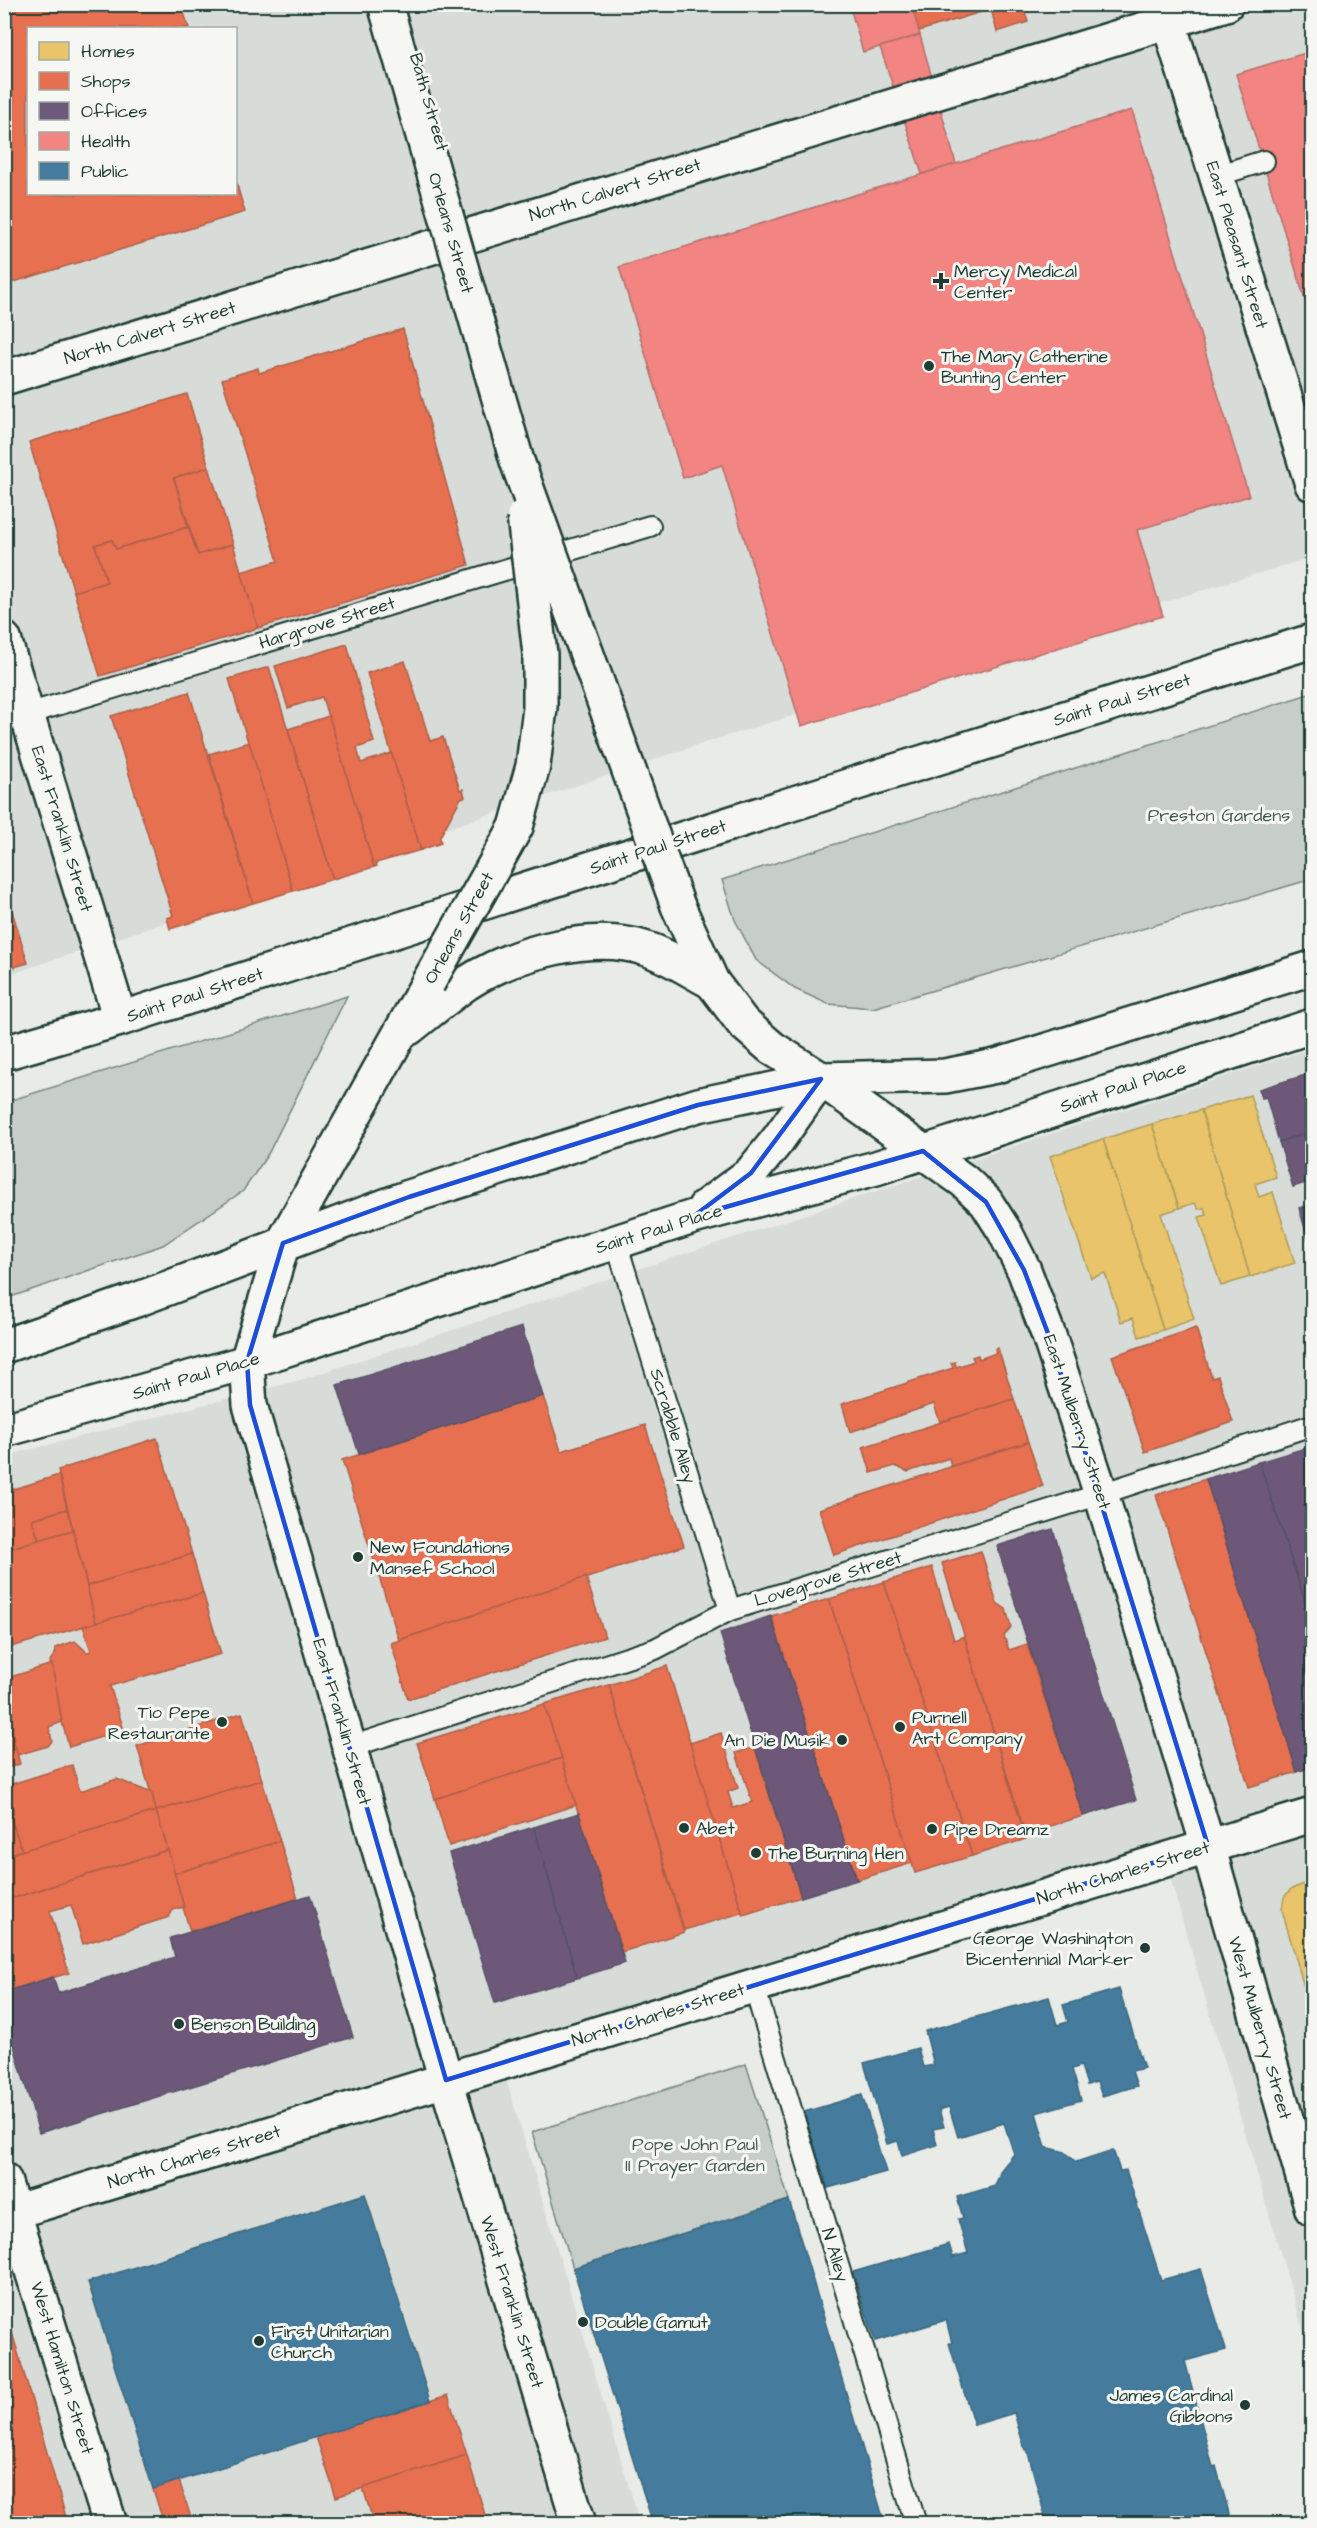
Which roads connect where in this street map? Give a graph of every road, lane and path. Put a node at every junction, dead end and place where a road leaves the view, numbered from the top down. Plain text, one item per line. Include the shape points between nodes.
1 (385, 4) edge
2 (400, 4) edge
3 (1226, 4) edge
4 (1165, 13) edge
5 (1264, 161) dead end
6 (1216, 176) junction
7 (468, 234) junction
8 (4, 378) edge
9 (517, 461) junction
10 (1312, 484) edge
11 (650, 526) dead end
12 (4, 639) edge
13 (1312, 642) edge
14 (16, 718) edge
15 (1312, 968) edge
16 (712, 982) junction
17 (120, 1019) junction
18 (1312, 1026) edge
19 (398, 1037) junction
20 (4, 1053) edge
21 (821, 1079) junction
22 (923, 1151) junction
23 (693, 1217) junction
24 (616, 1242) junction
25 (283, 1243) junction
26 (4, 1346) edge
27 (247, 1362) junction
28 (1312, 1425) edge
29 (4, 1430) edge
30 (1101, 1494) junction
31 (730, 1610) junction
32 (350, 1747) junction
33 (1312, 1815) edge
34 (1208, 1846) junction
35 (754, 1986) junction
36 (446, 2080) junction
37 (4, 2180) edge
38 (1311, 2196) edge
39 (9, 2214) edge
40 (110, 2523) edge
41 (579, 2523) edge
42 (916, 2523) edge

1 - 9 main road, Orleans Street, bridge
2 - 7 main road, Bath Street
3 - 4 main road, North Calvert Street
4 - 6 main road, East Pleasant Street
4 - 7 main road, North Calvert Street
5 - 6 lane
6 - 10 main road, East Pleasant Street
7 - 8 main road, North Calvert Street
9 - 16 main road, Orleans Street, bridge via 678,906
9 - 19 main road, Orleans Street, bridge via 540,654 540,708 533,766 516,827
11 - 14 lane, Hargrove Street
12 - 14 main road, East Franklin Street
13 - 17 main road, Saint Paul Street via 872,778
14 - 17 main road, East Franklin Street
15 - 21 main road via 996,1066 945,1076
16 - 19 main road via 646,949 602,942 568,946 514,960 468,983
16 - 21 main road, Orleans Street via 743,1023 772,1048
17 - 20 main road, Saint Paul Street
18 - 22 main road, Saint Paul Place
19 - 25 main road, Orleans Street
21 - 22 main road, East Mulberry Street
21 - 23 main road via 751,1173
21 - 25 main road via 698,1105 409,1197
22 - 23 main road, Saint Paul Place via 876,1168
22 - 30 main road, East Mulberry Street via 986,1202 1005,1232 1049,1335
23 - 24 main road, Saint Paul Place
24 - 27 main road, Saint Paul Place
24 - 31 lane, Scrabble Alley
25 - 26 main road
25 - 27 main road, Orleans Street
27 - 29 main road, Saint Paul Place
27 - 32 main road, East Franklin Street via 250,1406
28 - 30 lane, Lovegrove Street
30 - 31 lane, Lovegrove Street
30 - 34 main road, East Mulberry Street
31 - 32 lane, Lovegrove Street via 656,1649
32 - 36 main road, East Franklin Street
33 - 34 main road, North Charles Street
34 - 35 main road, North Charles Street
34 - 38 main road, West Mulberry Street
35 - 36 main road, North Charles Street
35 - 42 lane, N Alley
36 - 39 main road, North Charles Street
36 - 41 main road, West Franklin Street
37 - 39 main road, West Hamilton Street
39 - 40 main road, West Hamilton Street

